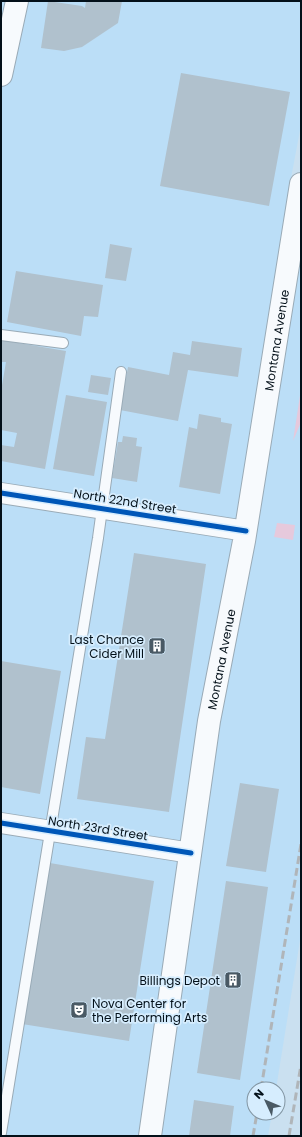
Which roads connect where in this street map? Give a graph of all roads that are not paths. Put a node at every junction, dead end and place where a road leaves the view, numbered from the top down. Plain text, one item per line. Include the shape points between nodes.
1 (14, 5) edge
2 (1, 75) edge
3 (301, 184) edge
4 (298, 216) edge
5 (1, 335) edge
6 (63, 343) dead end
7 (121, 372) dead end
8 (1, 493) edge
9 (103, 508) junction
10 (246, 531) junction
11 (1, 823) edge
12 (51, 830) junction
13 (191, 853) junction
14 (1, 1133) edge
15 (150, 1136) edge

1 - 2 main road
3 - 4 main road, Montana Avenue
4 - 10 main road, Montana Avenue
5 - 6 lane
7 - 9 lane
8 - 9 street, North 22nd Street
9 - 10 street, North 22nd Street
9 - 12 lane
10 - 13 main road, Montana Avenue via 209,721
11 - 12 street, North 23rd Street
12 - 13 street, North 23rd Street
12 - 14 lane
13 - 15 main road, Montana Avenue

